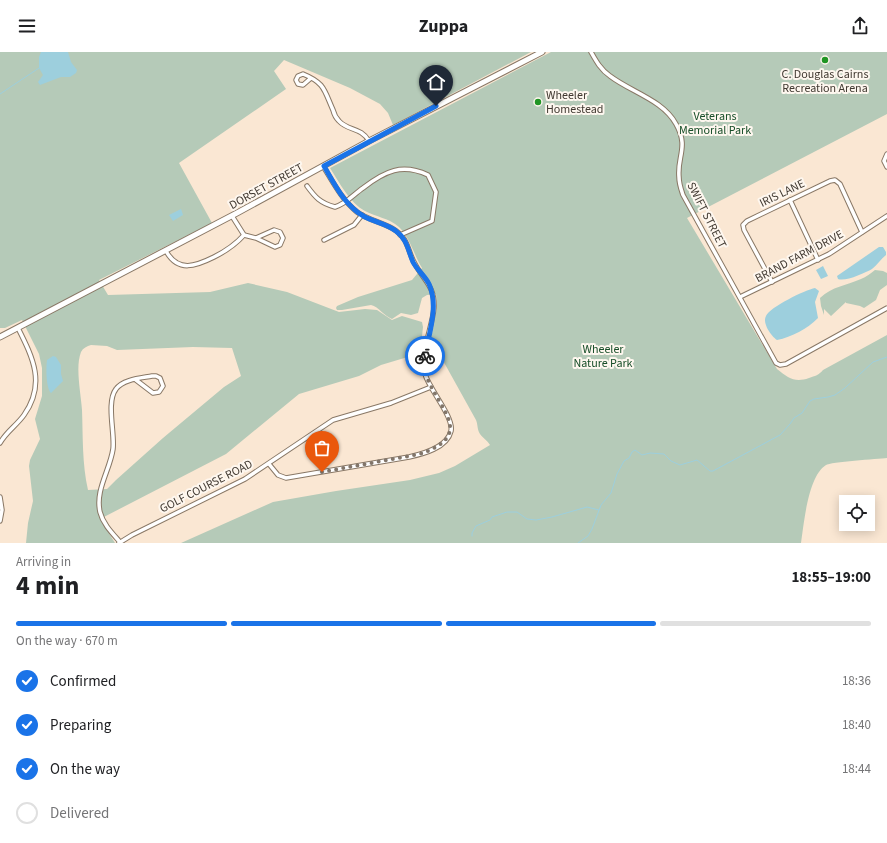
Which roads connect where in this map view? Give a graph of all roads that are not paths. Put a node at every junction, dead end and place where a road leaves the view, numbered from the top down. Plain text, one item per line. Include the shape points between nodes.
1 (542, 52) edge
2 (591, 52) edge
3 (311, 78) dead end
4 (369, 141) junction
5 (887, 154) edge
6 (324, 166) junction
7 (887, 167) edge
8 (307, 186) dead end
9 (790, 200) junction
10 (347, 202) junction
11 (362, 215) junction
12 (232, 216) junction
13 (887, 216) edge
14 (862, 232) junction
15 (244, 235) junction
16 (400, 235) junction
17 (256, 238) junction
18 (324, 240) dead end
19 (166, 251) junction
20 (818, 260) junction
21 (772, 282) junction
22 (740, 298) junction
23 (887, 308) edge
24 (18, 328) junction
25 (0, 337) edge
26 (136, 380) junction
27 (431, 387) junction
28 (1, 441) edge
29 (269, 464) junction
30 (0, 497) edge
31 (0, 521) edge
32 (119, 543) edge

1 - 4 street, DORSET STREET
2 - 22 street, SWIFT STREET via 599,66 610,76 657,105 674,120 682,143 678,173 682,191
3 - 4 street via 322,86 339,122 364,133
4 - 6 street, DORSET STREET
5 - 7 street via 884,160
6 - 10 street
6 - 12 street, DORSET STREET
8 - 10 street via 316,198 327,205 335,207
9 - 14 street, IRIS LANE via 835,180 840,184
9 - 20 street
9 - 21 street, IRIS LANE via 743,225
10 - 11 street
10 - 16 street via 363,187 398,168 420,171 428,175 436,192 432,221
11 - 16 street via 392,228
11 - 18 street via 354,225
12 - 15 street
12 - 19 street, DORSET STREET
13 - 14 street, BRAND FARM DRIVE
14 - 20 street, BRAND FARM DRIVE
15 - 17 street
15 - 19 street via 228,249 196,265 179,264
16 - 27 street via 433,296 424,362 425,374
17 - 17 street via 275,247 282,244 283,238 280,232 274,230
19 - 24 street, DORSET STREET
20 - 21 street, BRAND FARM DRIVE
21 - 22 street, BRAND FARM DRIVE
22 - 23 street, SWIFT STREET via 775,361 780,365
24 - 25 street, DORSET STREET
24 - 28 street via 32,358 36,371 36,385 28,409
26 - 26 street via 156,376 163,386 159,392 153,393
26 - 32 street via 120,385 113,393 113,450 100,496 103,520
27 - 29 street, GOLF COURSE ROAD via 391,403 333,420
27 - 29 street via 451,426 446,440 431,450 409,457 289,478 278,475
29 - 32 street, GOLF COURSE ROAD via 240,482
30 - 31 street

